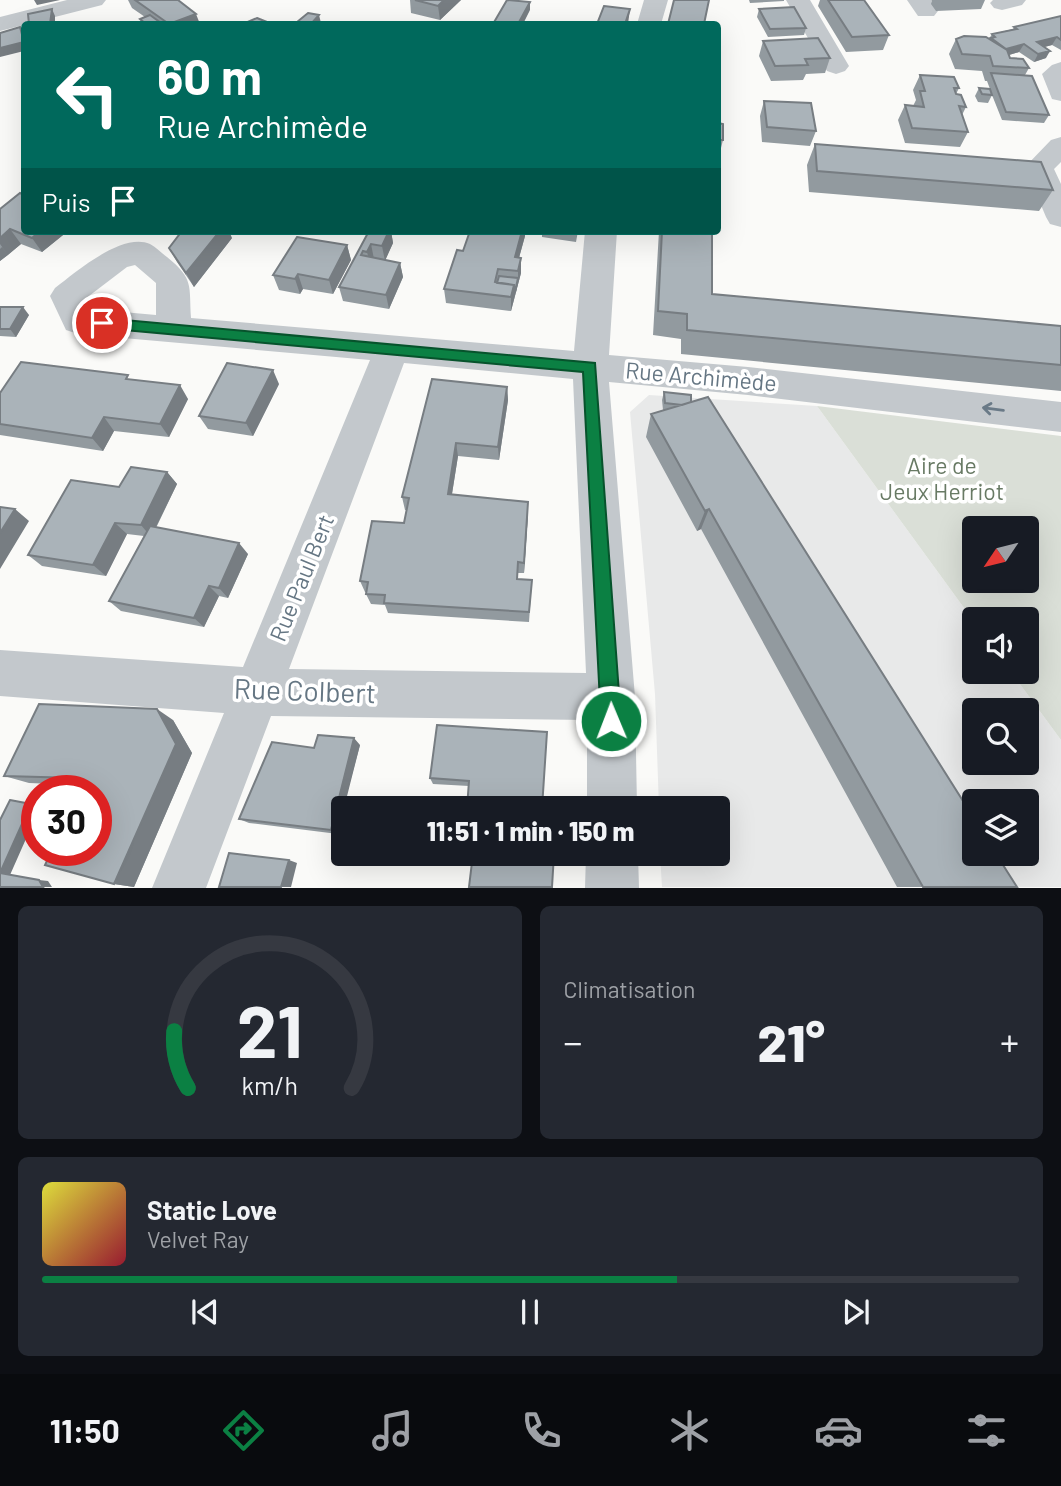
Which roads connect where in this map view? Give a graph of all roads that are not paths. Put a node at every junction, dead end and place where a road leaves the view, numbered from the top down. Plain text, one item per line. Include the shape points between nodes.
1 (94, 0) edge
2 (656, 0) edge
3 (798, 0) edge
4 (12, 14) edge
5 (650, 21) edge
6 (836, 66) dead end
7 (1061, 70) edge
8 (1061, 93) edge
9 (1061, 146) edge
10 (1061, 216) edge
11 (601, 235) edge
12 (174, 329) dead end
13 (393, 347) junction
14 (590, 367) junction
15 (1061, 417) edge
16 (0, 673) edge
17 (257, 692) junction
18 (611, 697) junction
19 (612, 796) edge
20 (612, 866) edge
21 (179, 887) edge
22 (612, 887) edge

1 - 4 street
2 - 5 street
3 - 6 street
7 - 8 street via 1055,74
9 - 10 street via 1039,167
11 - 14 street
12 - 13 street, Rue Archimède
13 - 14 street, Rue Archimède
13 - 17 street, Rue Paul Bert
15 -> 14 street, Rue Archimède
14 - 18 street
16 - 17 street, Rue Colbert
17 - 18 street, Rue Colbert
17 - 21 street, Rue Paul Bert
18 - 19 street
20 - 22 street

